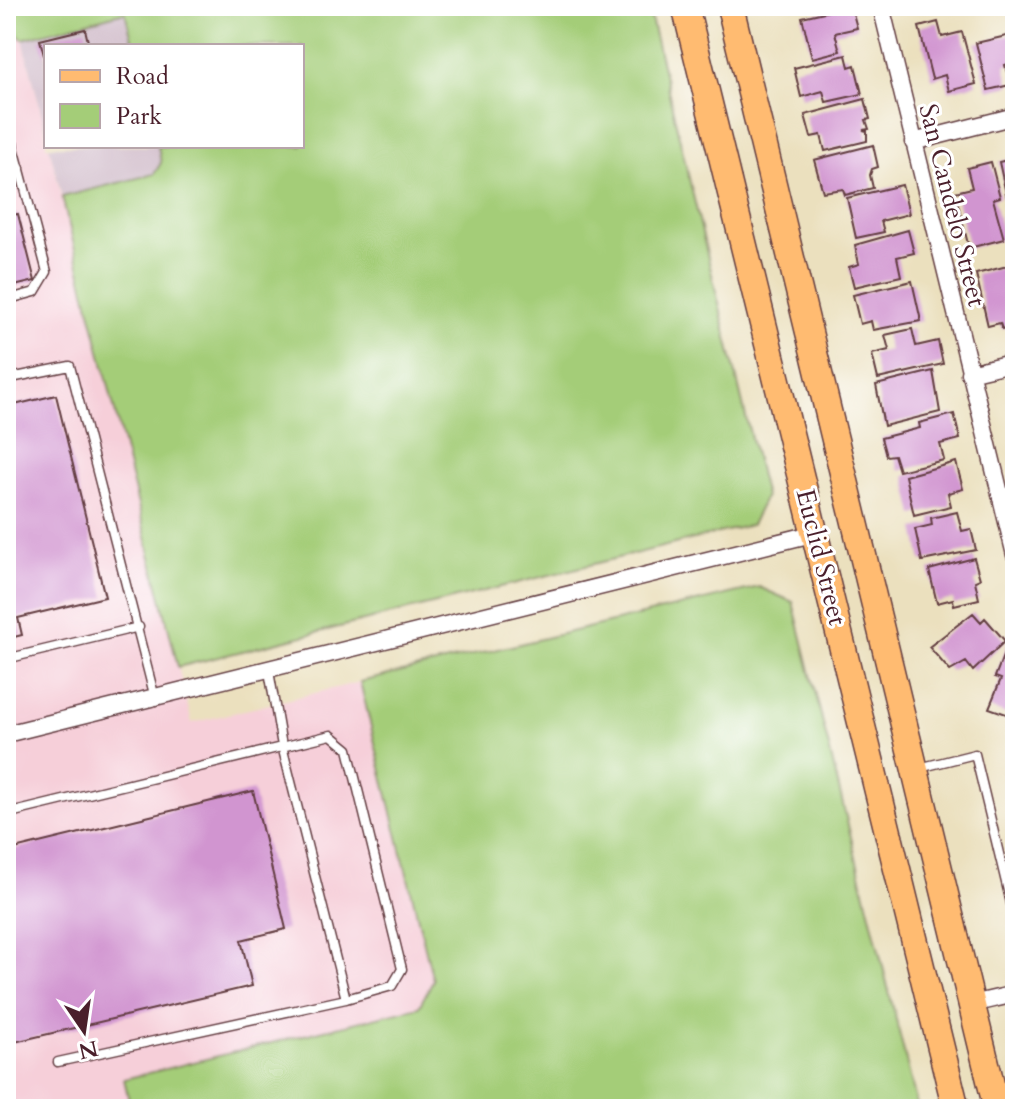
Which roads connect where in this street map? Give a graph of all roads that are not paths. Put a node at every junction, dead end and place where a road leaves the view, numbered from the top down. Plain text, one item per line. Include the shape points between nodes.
1 (685, 6) edge
2 (730, 6) edge
3 (881, 6) edge
4 (1015, 116) edge
5 (6, 117) edge
6 (913, 142) junction
7 (20, 168) junction
8 (6, 172) edge
9 (6, 300) edge
10 (1015, 362) edge
11 (969, 373) junction
12 (6, 379) edge
13 (816, 533) junction
14 (1015, 555) edge
15 (139, 627) junction
16 (6, 659) edge
17 (269, 671) junction
18 (155, 699) junction
19 (6, 734) edge
20 (282, 746) junction
21 (915, 769) junction
22 (875, 778) junction
23 (6, 814) edge
24 (1015, 920) edge
25 (1015, 994) edge
26 (346, 999) junction
27 (972, 1004) junction
28 (58, 1062) dead end
29 (956, 1109) edge
30 (997, 1109) edge

1 - 13 main road, Euclid Street
2 - 21 main road, Euclid Street
3 - 6 street, San Candelo Street
4 - 6 street
5 - 7 lane
6 - 11 street, San Candelo Street
7 - 8 lane
7 - 9 lane via 47,272 35,292
10 - 11 street
11 - 14 street, San Candelo Street
12 - 15 lane via 70,366
13 - 17 street
13 - 22 main road, Euclid Street
15 - 16 lane
15 - 18 lane
17 - 18 street
17 - 20 lane
18 - 19 street
20 - 23 lane
20 - 26 lane
20 - 26 lane via 331,735 348,749 402,969 392,986
21 - 22 main road
21 - 24 lane via 975,754
21 - 27 main road, Euclid Street
22 - 29 main road, Euclid Street
25 - 27 street
26 - 28 lane
27 - 30 main road, Euclid Street

